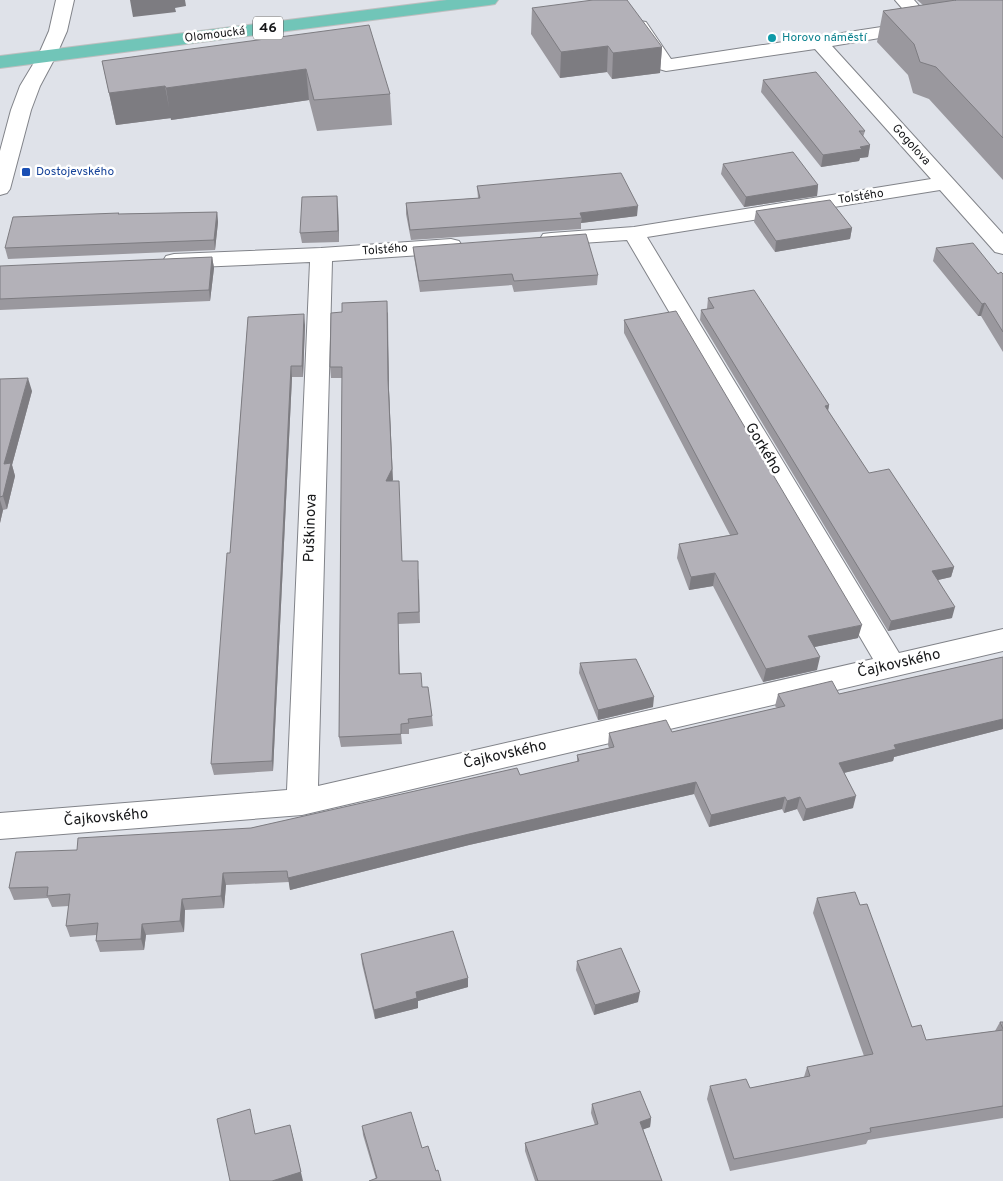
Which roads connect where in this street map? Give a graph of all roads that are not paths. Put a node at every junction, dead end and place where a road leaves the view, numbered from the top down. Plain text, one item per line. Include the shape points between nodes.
1 (66, 0) edge
2 (489, 0) edge
3 (904, 0) edge
4 (639, 25) edge
5 (818, 43) junction
6 (47, 56) junction
7 (0, 62) edge
8 (945, 183) junction
9 (0, 190) edge
10 (634, 233) junction
11 (526, 240) edge
12 (468, 245) edge
13 (1003, 247) edge
14 (321, 255) junction
15 (156, 261) edge
16 (1003, 640) edge
17 (892, 665) junction
18 (302, 802) junction
19 (0, 826) edge

1 - 6 street
2 - 6 main road, Olomoucká / 46
3 - 5 street via 927,25
4 - 5 street via 666,66
5 - 8 street, Gogolova
6 - 7 main road, Olomoucká / 46
6 - 9 street via 21,110
8 - 10 street, Tolstého
8 - 13 street, Gogolova
10 - 11 street, Tolstého
10 - 17 street, Gorkého
12 - 14 street, Tolstého
14 - 15 street, Tolstého
14 - 18 street, Puškinova
16 - 17 street, Čajkovského
17 - 18 street, Čajkovského
18 - 19 street, Čajkovského

